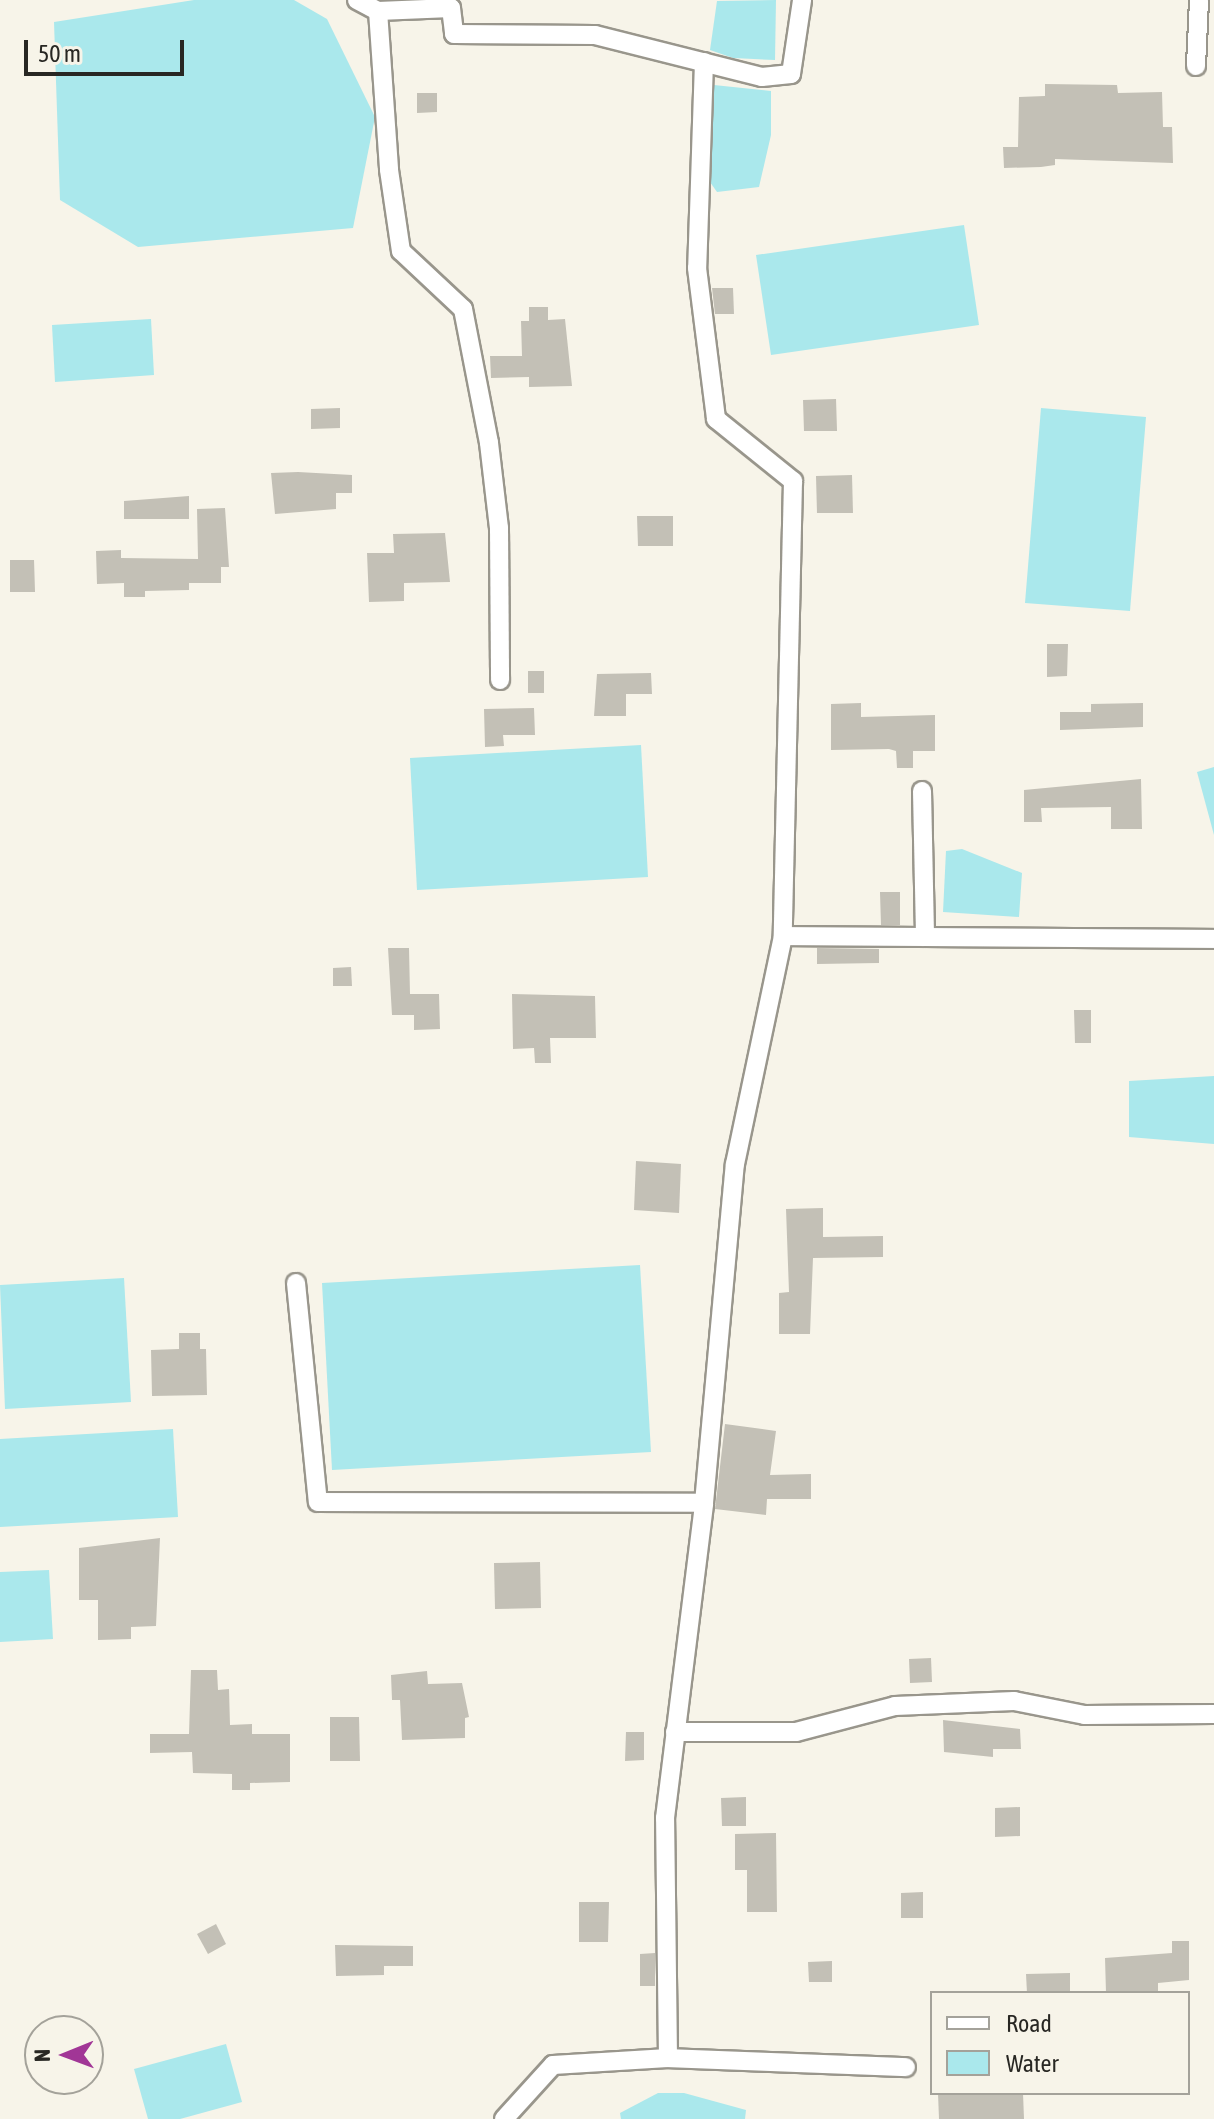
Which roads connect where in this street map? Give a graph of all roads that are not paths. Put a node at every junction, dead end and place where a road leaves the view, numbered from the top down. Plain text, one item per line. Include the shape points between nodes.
1 (357, 0) edge
2 (802, 0) edge
3 (1199, 0) edge
4 (378, 11) junction
5 (704, 62) junction
6 (1196, 66) dead end
7 (500, 680) dead end
8 (922, 791) dead end
9 (783, 936) junction
10 (925, 937) junction
11 (1214, 939) edge
12 (296, 1283) dead end
13 (704, 1503) junction
14 (1214, 1714) edge
15 (675, 1732) junction
16 (668, 2058) junction
17 (906, 2067) dead end
18 (504, 2119) edge

1 - 4 street
2 - 5 street via 791,74 762,77
3 - 6 street
4 - 5 street via 451,8 454,34 595,35
4 - 7 street via 389,170 401,251 463,309 489,443 499,528
5 - 9 street via 697,268 716,419 793,481
8 - 10 street
9 - 10 street
9 - 13 street via 735,1164
10 - 11 street
12 - 13 street via 318,1502
13 - 15 street
14 - 15 street via 1085,1715 1014,1701 895,1706 796,1732
15 - 16 street via 665,1818
16 - 17 street
16 - 18 street via 553,2065

